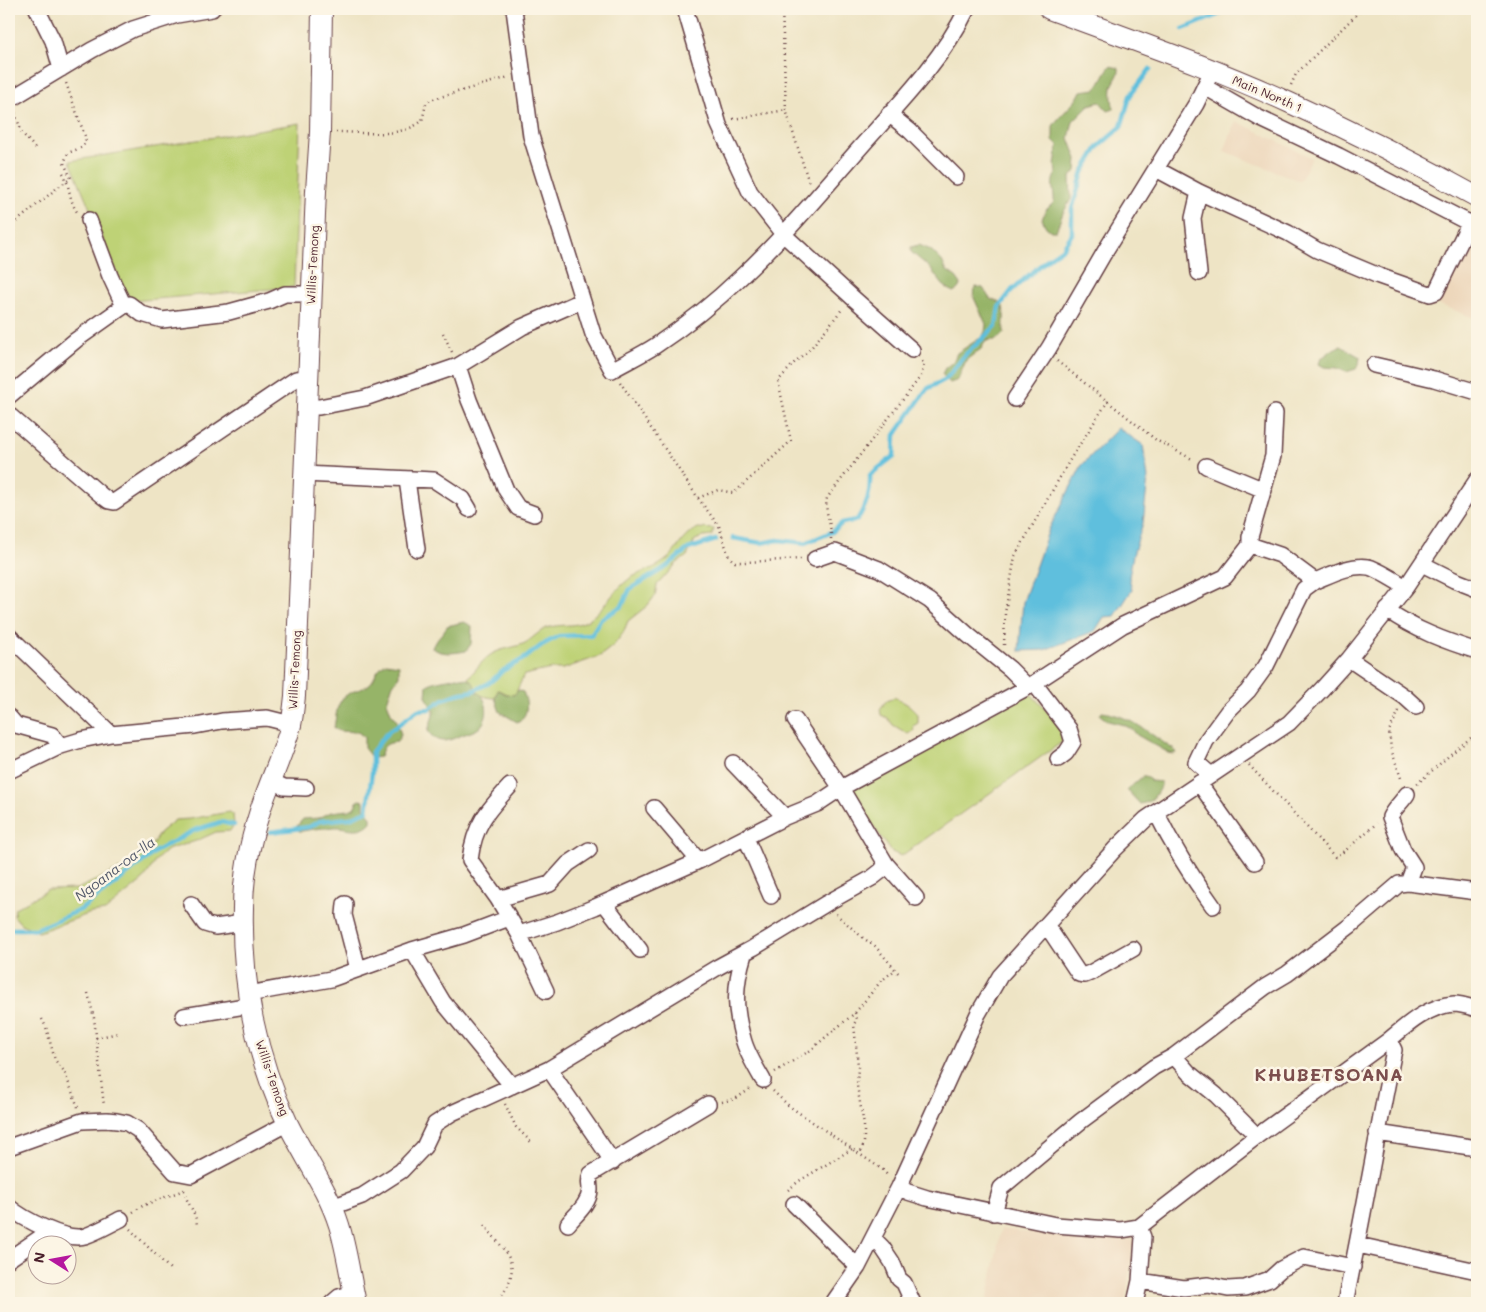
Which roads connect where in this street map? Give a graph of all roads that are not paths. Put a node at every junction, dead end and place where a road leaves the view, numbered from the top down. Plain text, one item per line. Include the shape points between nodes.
1 (37, 9) edge
2 (212, 9) edge
3 (322, 9) edge
4 (514, 9) edge
5 (685, 9) edge
6 (967, 9) edge
7 (1049, 9) edge
8 (61, 69) junction
9 (1209, 79) junction
10 (9, 100) edge
11 (889, 114) junction
12 (1156, 170) junction
13 (956, 177) dead end
14 (1199, 192) junction
15 (1477, 197) edge
16 (89, 220) road end
17 (1474, 224) edge
18 (783, 234) junction
19 (1199, 273) dead end
20 (311, 294) junction
21 (581, 301) junction
22 (124, 306) junction
23 (912, 350) road end
24 (1374, 365) dead end
25 (458, 366) junction
26 (308, 378) junction
27 (1477, 392) edge
28 (9, 396) edge
29 (1014, 399) dead end
30 (307, 407) junction
31 (1275, 413) dead end
32 (9, 415) edge
33 (1206, 466) road end
34 (303, 474) junction
35 (407, 480) junction
36 (1477, 482) edge
37 (1264, 490) junction
38 (469, 509) dead end
39 (534, 514) dead end
40 (1250, 545) junction
41 (417, 549) dead end
42 (815, 559) road end
43 (1422, 564) junction
44 (1315, 581) junction
45 (1406, 587) junction
46 (1477, 588) edge
47 (1387, 610) junction
48 (9, 636) edge
49 (1477, 651) edge
50 (1349, 659) junction
51 (1031, 685) junction
52 (1411, 702) road end
53 (9, 717) edge
54 (794, 720) dead end
55 (291, 724) junction
56 (111, 734) junction
57 (61, 746) junction
58 (1058, 759) dead end
59 (733, 763) dead end
60 (9, 771) edge
61 (1205, 779) junction
62 (272, 781) junction
63 (510, 786) dead end
64 (306, 788) dead end
65 (841, 788) junction
66 (1407, 794) road end
67 (654, 808) dead end
68 (1156, 812) junction
69 (785, 817) junction
70 (746, 838) junction
71 (589, 850) dead end
72 (699, 861) junction
73 (1255, 862) dead end
74 (886, 864) junction
75 (1408, 883) junction
76 (1477, 892) edge
77 (771, 896) dead end
78 (916, 898) dead end
79 (498, 899) junction
80 (604, 903) junction
81 (191, 904) dead end
82 (345, 904) dead end
83 (1213, 906) dead end
84 (509, 918) junction
85 (243, 924) junction
86 (1047, 926) junction
87 (519, 934) junction
88 (1133, 949) dead end
89 (412, 950) junction
90 (640, 950) dead end
91 (744, 954) junction
92 (718, 967) junction
93 (358, 969) junction
94 (737, 980) junction
95 (546, 991) dead end
96 (249, 999) junction
97 (1477, 1008) edge
98 (184, 1016) dead end
99 (1389, 1040) junction
100 (1174, 1056) junction
101 (549, 1069) junction
102 (763, 1080) road end
103 (512, 1086) junction
104 (708, 1104) road end
105 (288, 1123) junction
106 (1377, 1133) junction
107 (1258, 1136) junction
108 (9, 1147) edge
109 (1477, 1148) edge
110 (613, 1162) junction
111 (899, 1187) junction
112 (794, 1204) dead end
113 (9, 1207) edge
114 (332, 1207) junction
115 (994, 1213) junction
116 (121, 1219) road end
117 (568, 1224) dead end
118 (1139, 1227) junction
119 (50, 1231) junction
120 (873, 1238) junction
121 (1358, 1245) junction
122 (9, 1258) edge
123 (858, 1267) junction
124 (1353, 1267) junction
125 (1477, 1271) edge
126 (1140, 1281) junction
127 (355, 1298) edge
128 (332, 1303) edge
129 (834, 1303) edge
130 (913, 1303) edge
131 (1135, 1303) edge
132 (1345, 1303) edge

1 - 8 street via 53,41
2 - 8 street via 177,15 133,29
3 - 20 main road, Willis-Temong via 320,132
4 - 21 street via 531,136
5 - 18 street via 718,121 750,192
6 - 11 street via 940,54
7 - 9 main road, Main North 1
8 - 10 street
9 - 12 street
9 - 15 main road, Main North 1 via 1285,100 1406,157
9 - 17 street via 1259,118
11 - 13 street
11 - 18 street
12 - 14 street
12 - 29 street
14 - 17 street via 1317,250 1430,294 1436,292
14 - 19 street via 1193,218
16 - 22 street
18 - 21 street via 701,312 655,346 612,370 593,334
18 - 23 street
20 - 22 street via 285,294 229,312 162,320 142,314 129,304
20 - 26 main road, Willis-Temong
21 - 25 street via 522,327
22 - 28 street via 76,340
24 - 27 street
25 - 30 street via 365,398
25 - 39 street via 506,490 518,508
26 - 30 main road, Willis-Temong
26 - 32 street via 296,379 114,502 101,495
30 - 34 main road, Willis-Temong
31 - 37 street via 1272,456
33 - 37 street
34 - 35 street
34 - 55 main road, Willis-Temong via 295,696
35 - 38 street via 434,480
35 - 41 street
36 - 43 street
37 - 40 street
40 - 44 street via 1280,555
40 - 51 street via 1225,577 1123,625
42 - 51 street via 835,552 879,569 930,600
43 - 45 street
43 - 46 street
44 - 45 street via 1343,570 1368,567
44 - 61 street via 1304,590 1266,666 1206,741 1196,762
45 - 47 street
47 - 49 street via 1419,630
47 - 50 street
48 - 56 street
50 - 52 street
50 - 61 street via 1289,723
51 - 58 street via 1068,728 1073,742
51 - 65 street
53 - 57 street via 16,725 52,736
54 - 65 street
55 - 56 street via 267,718
55 - 62 main road, Willis-Temong
56 - 57 street
57 - 60 street
59 - 69 street
61 - 68 street
61 - 73 street
62 - 64 street via 284,787
62 - 85 main road, Willis-Temong via 250,847 244,882
63 - 79 street via 479,824 470,860
65 - 69 street via 817,804
65 - 74 street
66 - 75 street via 1390,817 1403,850 1414,867
67 - 72 street
68 - 83 street via 1168,838
68 - 86 street via 1115,849
69 - 70 street
70 - 72 street
70 - 77 street
71 - 79 street via 568,864 550,884
72 - 80 street
74 - 78 street
74 - 91 street via 872,878
75 - 76 street
75 - 100 street via 1399,884 1287,974
79 - 84 street
80 - 87 street
80 - 90 street
81 - 85 street via 205,924 215,927
82 - 93 street via 345,921
84 - 87 street
84 - 89 street
85 - 96 main road, Willis-Temong
86 - 88 street via 1080,974 1090,973
86 - 111 street via 1000,976 978,1014
87 - 95 street
89 - 93 street
89 - 103 street via 443,1002
91 - 92 street
91 - 94 street
92 - 94 street via 728,977
92 - 101 street
93 - 96 street
94 - 102 street via 735,1000 744,1043
96 - 98 street
96 - 105 main road, Willis-Temong via 259,1047
97 - 99 street via 1455,1004 1428,1011
99 - 106 street via 1394,1050
99 - 107 street
100 - 107 street
100 - 115 street via 1081,1121 1002,1188
101 - 103 street
101 - 110 street
103 - 114 street via 435,1124 424,1148 401,1172 362,1196
104 - 110 street
105 - 108 street via 191,1175 175,1172 138,1130 127,1123 82,1121
105 - 114 main road, Willis-Temong
106 - 109 street
106 - 121 street
107 - 118 street
110 - 117 street via 591,1174 584,1206
111 - 115 street via 927,1198
111 - 120 street
112 - 123 street
113 - 119 street
114 - 127 main road, Willis-Temong via 342,1235
115 - 118 street via 1056,1225 1121,1230
116 - 119 street via 74,1238
118 - 126 street via 1144,1237
119 - 122 street
120 - 123 street
120 - 130 street via 892,1262
121 - 124 street
121 - 125 street
123 - 129 street
124 - 126 street via 1304,1257 1270,1279 1245,1288 1184,1288
124 - 132 street
126 - 131 street
127 - 128 street via 339,1297

